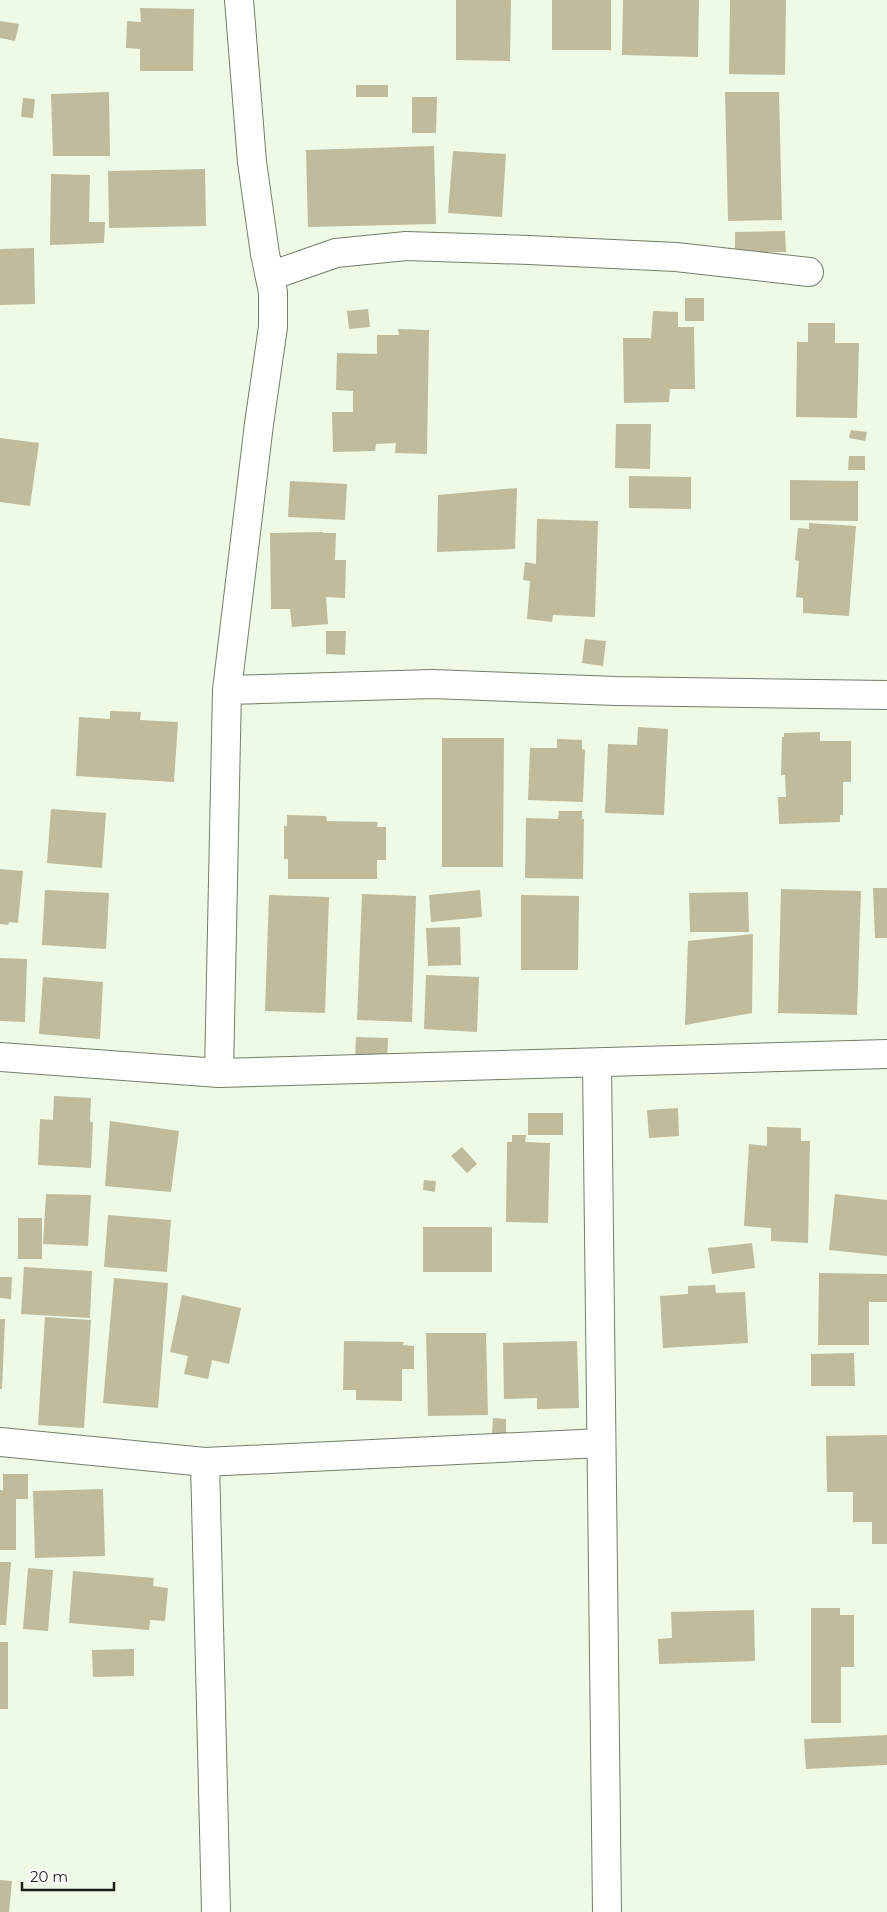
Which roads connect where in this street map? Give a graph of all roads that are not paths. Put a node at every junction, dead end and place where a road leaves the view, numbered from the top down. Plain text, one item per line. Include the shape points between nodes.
1 (239, 0) edge
2 (809, 272) dead end
3 (270, 276) junction
4 (227, 690) junction
5 (887, 695) edge
6 (887, 1054) edge
7 (0, 1057) edge
8 (597, 1063) junction
9 (219, 1073) junction
10 (0, 1442) edge
11 (601, 1443) junction
12 (205, 1462) junction
13 (216, 1912) edge
14 (607, 1912) edge

1 - 3 street via 252,162
2 - 3 street via 676,257 406,246 336,253
3 - 4 street via 273,327
4 - 5 street via 432,684 616,692
4 - 9 street
6 - 8 street
7 - 9 street
8 - 9 street
8 - 11 street
10 - 12 street
11 - 12 street
11 - 14 street
12 - 13 street

